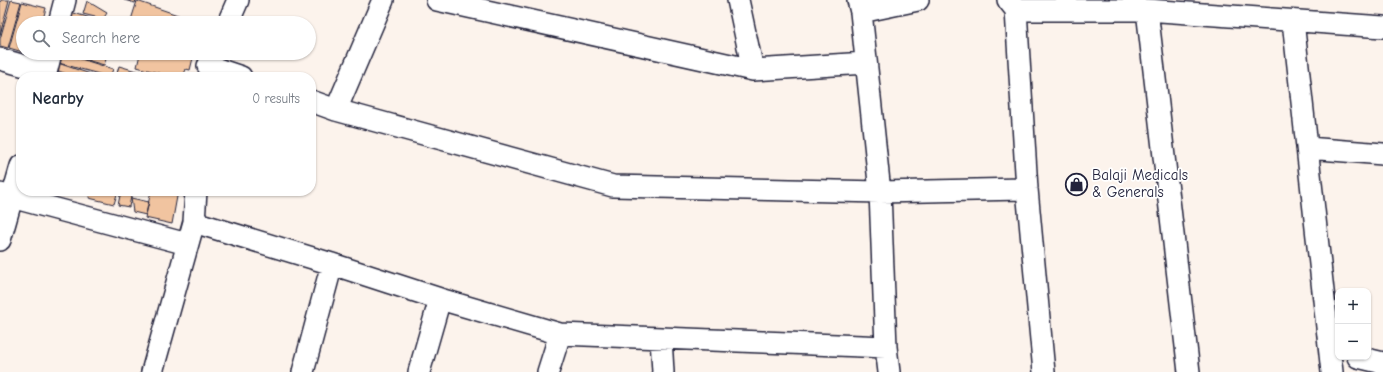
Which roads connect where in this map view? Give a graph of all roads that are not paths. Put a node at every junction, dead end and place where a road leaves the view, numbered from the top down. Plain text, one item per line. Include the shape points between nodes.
1 (65, 0) edge
2 (238, 0) edge
3 (382, 0) edge
4 (437, 0) edge
5 (738, 0) edge
6 (918, 0) edge
7 (1012, 5) edge
8 (860, 6) edge
9 (1147, 10) junction
10 (61, 16) edge
11 (231, 16) edge
12 (1293, 21) junction
13 (1383, 27) edge
14 (0, 59) edge
15 (866, 63) junction
16 (210, 65) edge
17 (47, 67) edge
18 (753, 70) junction
19 (228, 72) edge
20 (316, 103) edge
21 (336, 110) junction
22 (1307, 148) junction
23 (1383, 154) edge
24 (16, 176) edge
25 (1027, 189) junction
26 (880, 192) junction
27 (6, 196) edge
28 (196, 196) edge
29 (194, 222) junction
30 (0, 240) edge
31 (187, 244) junction
32 (332, 264) junction
33 (440, 299) junction
34 (560, 334) junction
35 (661, 338) junction
36 (886, 347) junction
37 (1334, 351) edge
38 (1370, 360) edge
39 (1383, 363) edge
40 (152, 372) edge
41 (303, 372) edge
42 (419, 372) edge
43 (548, 372) edge
44 (663, 372) edge
45 (889, 372) edge
46 (1044, 372) edge
47 (1189, 372) edge
48 (1332, 372) edge

1 - 10 street
2 - 11 street
3 - 21 street
4 - 18 street
5 - 18 street
6 - 8 street
7 - 9 street
7 - 25 street
8 - 15 street
9 - 12 street
9 - 47 street
12 - 13 street
12 - 22 street
14 - 17 street
15 - 18 street
15 - 26 street
16 - 19 street
20 - 21 street
21 - 26 street via 613,186
22 - 23 street
22 - 37 street
24 - 27 street
25 - 26 street
25 - 46 street
26 - 36 street
27 - 30 street
27 - 31 street
28 - 29 street
29 - 31 street
29 - 32 street
31 - 40 street
32 - 33 street
32 - 41 street
33 - 34 street
33 - 42 street
34 - 35 street
34 - 43 street
35 - 36 street
35 - 44 street
36 - 45 street
37 - 48 street
38 - 39 street

